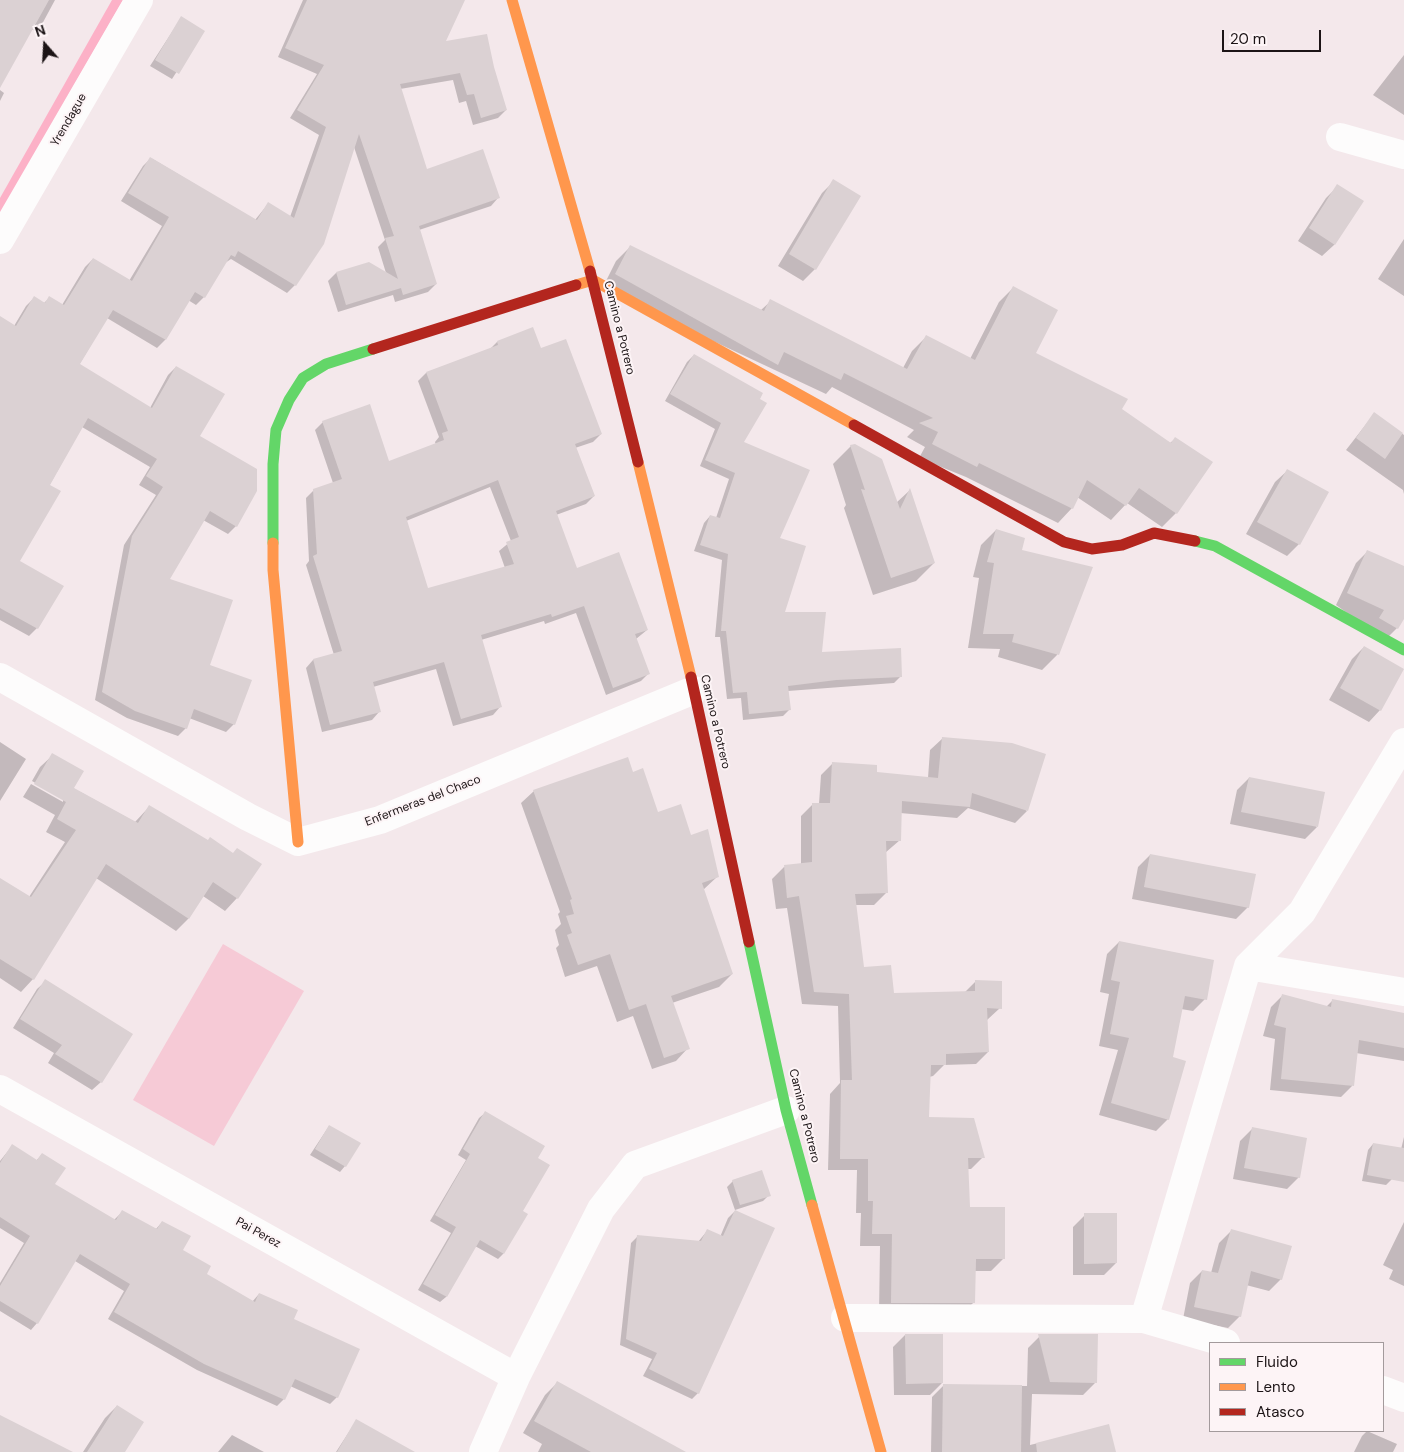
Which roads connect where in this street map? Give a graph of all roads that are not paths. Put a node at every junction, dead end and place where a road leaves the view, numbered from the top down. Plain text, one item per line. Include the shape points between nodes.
1 (139, 0) edge
2 (512, 0) edge
3 (1340, 137) dead end
4 (1404, 155) edge
5 (0, 240) edge
6 (593, 280) junction
7 (1404, 650) edge
8 (0, 677) edge
9 (694, 690) junction
10 (1404, 742) edge
11 (298, 842) junction
12 (1248, 966) junction
13 (1404, 992) edge
14 (0, 1089) edge
15 (786, 1110) junction
16 (844, 1318) junction
17 (1144, 1319) junction
18 (1223, 1342) edge
19 (516, 1377) junction
20 (1384, 1390) edge
21 (1404, 1398) edge
22 (483, 1452) edge
23 (880, 1452) edge

1 - 5 street, Yrendague
2 - 6 street, Camino a Potrero
3 - 4 street
6 - 7 street via 1064,542 1092,549 1122,545 1154,533 1215,546
6 - 9 street, Camino a Potrero
6 - 11 street via 326,364 303,378 289,400 276,430 273,570
8 - 11 street
9 - 11 street, Enfermeras del Chaco via 380,820
9 - 15 street, Camino a Potrero
10 - 12 street via 1302,912
12 - 13 street
12 - 17 street
14 - 19 street, Pai Perez
15 - 16 street, Camino a Potrero
15 - 19 street via 635,1165 601,1209
16 - 17 street
16 - 23 street, Camino a Potrero
17 - 18 street
19 - 22 street
20 - 21 street

